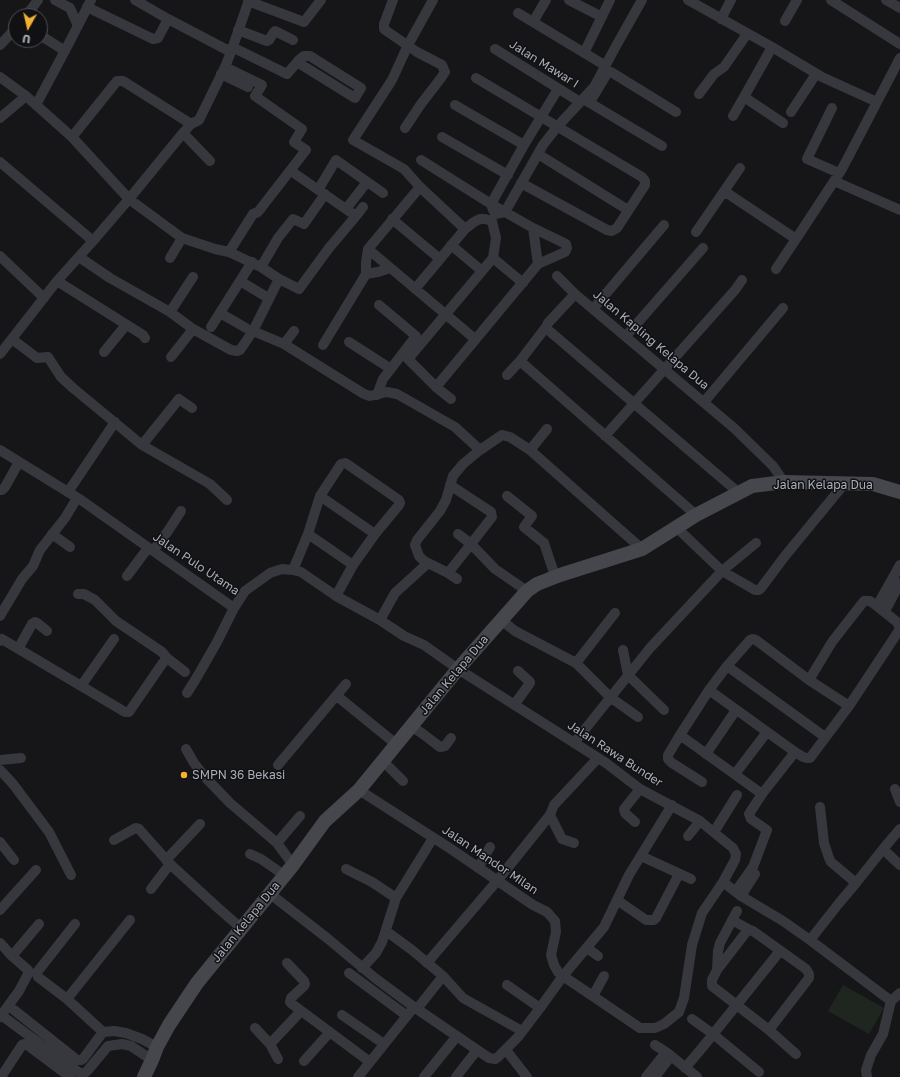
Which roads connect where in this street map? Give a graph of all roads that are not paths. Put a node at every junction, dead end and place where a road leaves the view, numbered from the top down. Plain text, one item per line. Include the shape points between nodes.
1 (55, 0) edge
2 (135, 0) edge
3 (248, 0) edge
4 (321, 0) edge
5 (393, 0) edge
6 (546, 0) edge
7 (569, 0) edge
8 (610, 0) edge
9 (642, 0) edge
10 (688, 0) edge
11 (731, 0) edge
12 (798, 0) edge
13 (831, 0) edge
14 (886, 0) edge
15 (431, 1) edge
16 (89, 4) edge
17 (900, 8) edge
18 (518, 13) dead end
19 (602, 18) junction
20 (168, 19) junction
21 (720, 19) junction
22 (785, 21) dead end
23 (533, 22) junction
24 (78, 26) junction
25 (238, 30) junction
26 (747, 34) junction
27 (8, 36) edge
28 (48, 40) edge
29 (293, 40) dead end
30 (900, 44) edge
31 (0, 45) edge
32 (408, 45) junction
33 (772, 47) junction
34 (495, 49) dead end
35 (232, 50) junction
36 (65, 51) junction
37 (584, 53) junction
38 (900, 60) edge
39 (297, 62) junction
40 (600, 64) dead end
41 (223, 70) junction
42 (816, 74) junction
43 (0, 77) edge
44 (476, 78) dead end
45 (248, 88) dead end
46 (558, 89) junction
47 (699, 94) dead end
48 (26, 96) junction
49 (744, 97) junction
50 (584, 101) junction
51 (877, 102) junction
52 (36, 105) junction
53 (455, 105) dead end
54 (832, 108) dead end
55 (676, 112) dead end
56 (791, 112) dead end
57 (733, 116) dead end
58 (0, 118) edge
59 (541, 118) junction
60 (783, 123) dead end
61 (191, 124) junction
62 (556, 127) junction
63 (405, 128) dead end
64 (183, 133) junction
65 (72, 137) junction
66 (442, 137) dead end
67 (524, 145) junction
68 (662, 146) dead end
69 (538, 154) junction
70 (420, 160) dead end
71 (210, 161) dead end
72 (2, 167) edge
73 (740, 168) dead end
74 (291, 171) junction
75 (508, 175) junction
76 (837, 177) junction
77 (367, 182) junction
78 (522, 183) junction
79 (420, 187) junction
80 (724, 191) junction
81 (322, 192) junction
82 (383, 193) dead end
83 (129, 199) junction
84 (491, 204) junction
85 (363, 207) dead end
86 (346, 208) junction
87 (628, 210) junction
88 (900, 210) edge
89 (356, 216) junction
90 (497, 216) junction
91 (392, 219) junction
92 (664, 225) dead end
93 (533, 228) junction
94 (465, 229) junction
95 (696, 232) dead end
96 (182, 238) junction
97 (796, 239) junction
98 (93, 241) junction
99 (451, 245) junction
100 (703, 248) dead end
101 (368, 249) junction
102 (229, 252) junction
103 (0, 256) edge
104 (79, 257) junction
105 (170, 258) dead end
106 (493, 258) junction
107 (440, 259) junction
108 (538, 264) junction
109 (257, 265) junction
110 (390, 268) junction
111 (776, 269) dead end
112 (482, 270) junction
113 (366, 274) junction
114 (557, 276) dead end
115 (193, 277) dead end
116 (279, 279) junction
117 (57, 280) junction
118 (742, 280) dead end
119 (240, 281) junction
120 (522, 283) junction
121 (415, 289) junction
122 (575, 294) junction
123 (265, 296) dead end
124 (44, 298) junction
125 (379, 305) dead end
126 (782, 308) dead end
127 (593, 309) junction
128 (170, 312) junction
129 (220, 313) junction
130 (446, 314) junction
131 (126, 325) junction
132 (211, 327) dead end
133 (546, 327) junction
134 (193, 329) junction
135 (249, 330) junction
136 (294, 331) dead end
137 (626, 336) junction
138 (146, 338) dead end
139 (12, 339) junction
140 (475, 339) junction
141 (349, 342) dead end
142 (284, 344) junction
143 (323, 345) dead end
144 (104, 352) dead end
145 (0, 354) edge
146 (171, 356) dead end
147 (520, 361) junction
148 (391, 369) junction
149 (665, 369) junction
150 (507, 375) dead end
151 (436, 387) junction
152 (377, 395) junction
153 (451, 399) dead end
154 (704, 402) junction
155 (634, 404) junction
156 (192, 408) dead end
157 (115, 422) junction
158 (547, 429) dead end
159 (605, 436) junction
160 (142, 445) junction
161 (0, 450) edge
162 (480, 450) junction
163 (530, 450) junction
164 (19, 462) junction
165 (784, 482) junction
166 (845, 483) junction
167 (450, 485) junction
168 (0, 490) edge
169 (68, 492) junction
170 (900, 492) edge
171 (739, 493) junction
172 (320, 496) junction
173 (507, 496) dead end
174 (77, 498) junction
175 (227, 500) dead end
176 (181, 511) dead end
177 (696, 515) junction
178 (677, 528) junction
179 (52, 534) junction
180 (308, 534) junction
181 (375, 534) junction
182 (458, 534) dead end
183 (756, 542) dead end
184 (471, 544) junction
185 (70, 547) dead end
186 (642, 549) junction
187 (151, 550) junction
188 (428, 563) junction
189 (900, 565) edge
190 (353, 566) junction
191 (293, 570) junction
192 (722, 571) junction
193 (448, 573) junction
194 (127, 576) dead end
195 (556, 576) junction
196 (457, 579) dead end
197 (900, 583) edge
198 (527, 591) junction
199 (78, 594) dead end
200 (336, 596) junction
201 (234, 608) junction
202 (881, 608) junction
203 (616, 613) dead end
204 (0, 616) edge
205 (380, 620) junction
206 (501, 620) junction
207 (900, 628) edge
208 (47, 630) dead end
209 (114, 639) dead end
210 (0, 641) edge
211 (18, 649) junction
212 (623, 650) dead end
213 (167, 658) junction
214 (576, 663) junction
215 (727, 666) junction
216 (458, 669) junction
217 (518, 671) dead end
218 (185, 672) dead end
219 (628, 675) junction
220 (809, 680) junction
221 (346, 684) dead end
222 (81, 686) junction
223 (708, 690) junction
224 (187, 693) dead end
225 (337, 696) junction
226 (610, 697) junction
227 (514, 704) junction
228 (849, 706) junction
229 (664, 710) dead end
230 (736, 710) junction
231 (638, 717) dead end
232 (411, 726) junction
233 (767, 732) junction
234 (680, 735) junction
235 (451, 738) dead end
236 (825, 738) junction
237 (574, 743) junction
238 (396, 744) junction
239 (186, 749) dead end
240 (795, 752) junction
241 (706, 754) junction
242 (21, 758) dead end
243 (598, 758) junction
244 (0, 760) edge
245 (383, 761) junction
246 (278, 766) dead end
247 (0, 770) edge
248 (735, 774) junction
249 (402, 782) dead end
250 (702, 782) dead end
251 (640, 789) junction
252 (895, 789) dead end
253 (359, 790) junction
254 (762, 794) junction
255 (737, 795) dead end
256 (900, 802) edge
257 (672, 805) junction
258 (820, 807) dead end
259 (550, 815) junction
260 (300, 816) dead end
261 (700, 821) junction
262 (635, 822) dead end
263 (200, 824) dead end
264 (900, 829) edge
265 (714, 832) junction
266 (688, 836) dead end
267 (433, 838) junction
268 (114, 840) dead end
269 (0, 842) edge
270 (277, 843) junction
271 (574, 843) dead end
272 (490, 847) dead end
273 (883, 849) junction
274 (250, 854) dead end
275 (641, 856) junction
276 (14, 860) dead end
277 (168, 862) junction
278 (900, 865) edge
279 (478, 868) junction
280 (346, 869) dead end
281 (36, 870) dead end
282 (288, 870) junction
283 (679, 874) junction
284 (71, 875) dead end
285 (691, 879) dead end
286 (497, 881) junction
287 (723, 882) junction
288 (856, 883) junction
289 (151, 889) dead end
290 (269, 893) junction
291 (739, 894) junction
292 (396, 898) junction
293 (617, 900) junction
294 (0, 910) edge
295 (130, 920) dead end
296 (39, 924) dead end
297 (75, 924) dead end
298 (242, 928) junction
299 (750, 930) junction
300 (386, 931) junction
301 (810, 940) junction
302 (0, 943) edge
303 (587, 948) junction
304 (780, 951) junction
305 (12, 956) junction
306 (598, 956) dead end
307 (287, 963) dead end
308 (427, 963) junction
309 (362, 968) junction
310 (717, 970) junction
311 (349, 972) dead end
312 (443, 976) junction
313 (563, 976) junction
314 (604, 976) dead end
315 (507, 985) dead end
316 (900, 993) edge
317 (593, 996) junction
318 (67, 999) junction
319 (891, 1001) junction
320 (736, 1005) junction
321 (416, 1008) junction
322 (540, 1008) junction
323 (14, 1010) dead end
324 (301, 1011) junction
325 (342, 1015) dead end
326 (1, 1016) edge
327 (407, 1016) junction
328 (692, 1019) dead end
329 (255, 1028) dead end
330 (769, 1030) junction
331 (522, 1031) junction
332 (103, 1032) junction
333 (330, 1032) junction
334 (713, 1034) junction
335 (457, 1036) junction
336 (270, 1044) junction
337 (384, 1044) junction
338 (655, 1045) dead end
339 (477, 1050) junction
340 (506, 1050) junction
341 (155, 1054) junction
342 (669, 1054) junction
343 (796, 1054) dead end
344 (278, 1059) dead end
345 (304, 1061) dead end
346 (370, 1062) junction
347 (685, 1068) junction
348 (759, 1072) dead end
349 (3, 1075) edge
350 (361, 1076) edge
351 (70, 1077) edge
352 (144, 1077) edge
353 (424, 1077) edge
354 (456, 1077) edge
355 (527, 1077) edge
356 (646, 1077) edge
357 (655, 1077) edge
358 (696, 1077) edge
359 (867, 1077) edge

1 - 24 street via 70,8
2 - 20 street
3 - 4 street via 304,22
3 - 25 street
5 - 32 street via 384,29
6 - 23 street
7 - 19 street
8 - 19 street
9 - 50 street
10 - 21 street
11 - 21 street
12 - 22 street
13 - 30 street
14 - 17 street
15 - 32 street
16 - 20 street via 153,39 158,38
16 - 24 street
18 - 23 street
19 - 37 street
20 - 35 street
21 - 26 street
23 - 37 street
24 - 36 street
25 - 29 street via 267,41 275,31
25 - 35 street
26 - 33 street
26 - 47 street via 724,67 714,74
27 - 31 street
28 - 36 street
32 - 63 street via 442,65 445,72
32 - 79 street via 392,80 354,140 404,169
33 - 42 street
33 - 49 street
34 - 46 street, Jalan Mawar I
35 - 39 street via 287,74
35 - 41 street
36 - 52 street
37 - 40 street
38 - 51 street
39 - 39 street via 304,56 310,56 361,88 355,98
41 - 45 street
41 - 61 street via 198,120
41 - 74 street via 262,85 254,96 302,129 294,142 306,150
42 - 51 street
42 - 56 street
43 - 48 street
44 - 59 street
46 - 50 street, Jalan Mawar I
46 - 59 street
48 - 52 street
48 - 58 street
49 - 57 street
49 - 60 street
50 - 55 street via 608,72 611,72
50 - 62 street
50 - 68 street, Jalan Mawar I
51 - 76 street
52 - 65 street
53 - 67 street
54 - 76 street via 807,159
59 - 62 street
59 - 67 street
61 - 64 street
61 - 65 street via 120,80
62 - 69 street
62 - 87 street via 646,181
64 - 71 street
64 - 83 street
65 - 83 street
66 - 75 street
67 - 75 street
69 - 78 street
69 - 87 street
70 - 84 street
72 - 98 street
73 - 80 street
74 - 81 street
74 - 102 street via 258,212 253,214
75 - 84 street
76 - 88 street
76 - 97 street
77 - 81 street via 336,160
77 - 82 street
77 - 86 street
78 - 87 street via 607,230 617,228
78 - 90 street
79 - 91 street
79 - 94 street
80 - 95 street
80 - 97 street
81 - 86 street
81 - 109 street via 304,224 293,219
83 - 96 street
83 - 98 street
84 - 90 street
85 - 89 street
86 - 89 street
89 - 116 street via 300,289
90 - 93 street
90 - 94 street via 480,219
90 - 106 street
91 - 101 street
91 - 107 street
92 - 127 street
93 - 108 street
93 - 108 street via 566,244 567,248 565,252
94 - 99 street
96 - 102 street
96 - 105 street
97 - 111 street
98 - 104 street
99 - 107 street
99 - 112 street
100 - 137 street
101 - 110 street
101 - 113 street
102 - 109 street
103 - 124 street
104 - 117 street
104 - 128 street
106 - 112 street
106 - 120 street
107 - 121 street
108 - 120 street
109 - 116 street
109 - 119 street
110 - 113 street
110 - 121 street
112 - 130 street
113 - 143 street
114 - 122 street
115 - 128 street
116 - 135 street
117 - 124 street
117 - 131 street
118 - 149 street
119 - 123 street
119 - 129 street
120 - 140 street
121 - 130 street
122 - 127 street, Jalan Kapling Kelapa Dua
122 - 133 street, Jalan Kapling Kelapa Dua
124 - 139 street
125 - 148 street via 416,336
126 - 154 street
127 - 137 street, Jalan Kapling Kelapa Dua
128 - 134 street
129 - 132 street
129 - 135 street
130 - 140 street
130 - 151 street via 408,359
131 - 138 street
131 - 144 street
133 - 147 street, Jalan Kapling Kelapa Dua
133 - 155 street
134 - 135 street via 237,351 240,350
134 - 146 street
135 - 142 street
136 - 142 street
137 - 149 street, Jalan Kapling Kelapa Dua
139 - 145 street
139 - 157 street via 37,358 48,357 61,377
140 - 151 street
141 - 148 street
142 - 152 street via 364,394
147 - 150 street, Jalan Kapling Kelapa Dua
147 - 159 street
148 - 152 street via 383,379
149 - 154 street, Jalan Kapling Kelapa Dua
149 - 155 street
151 - 153 street
152 - 162 street via 387,392 397,394 455,427
154 - 165 street, Jalan Kapling Kelapa Dua via 773,466
155 - 159 street
155 - 171 street
156 - 160 street via 179,399
157 - 160 street
157 - 169 street
158 - 163 street
159 - 177 street
160 - 175 street via 210,484
161 - 164 street, Jalan Pulo Utama
162 - 163 street via 502,435 510,437
162 - 167 street via 463,464 453,476
163 - 186 street
164 - 168 street via 5,487
164 - 169 street, Jalan Pulo Utama
165 - 166 main road, Jalan Kelapa Dua
165 - 171 main road, Jalan Kelapa Dua via 752,486
166 - 170 main road, Jalan Kelapa Dua via 874,484
166 - 192 street via 759,590
167 - 184 street via 492,514
167 - 188 street via 440,511 415,545 419,556
169 - 174 street, Jalan Pulo Utama
171 - 177 main road, Jalan Kelapa Dua
172 - 180 street
172 - 181 street
172 - 181 street via 342,463 379,486 400,503
173 - 195 street via 532,516 524,527 544,543
174 - 179 street
174 - 187 street, Jalan Pulo Utama
176 - 187 street
177 - 178 main road, Jalan Kelapa Dua
178 - 186 main road, Jalan Kelapa Dua
178 - 192 street
179 - 185 street
179 - 204 street
180 - 190 street
180 - 191 street
181 - 190 street
182 - 184 street
183 - 192 street
184 - 193 street
184 - 198 street via 495,568
186 - 195 main road, Jalan Kelapa Dua
187 - 194 street
187 - 201 street, Jalan Pulo Utama
188 - 193 street
188 - 205 street via 395,593
189 - 202 street
190 - 200 street
191 - 200 street
191 - 201 street, Jalan Pulo Utama via 270,572 245,591
192 - 219 street
193 - 196 street
195 - 198 main road, Jalan Kelapa Dua
197 - 202 street
198 - 206 main road, Jalan Kelapa Dua
199 - 213 street via 95,600 116,621
200 - 205 street
201 - 224 street
202 - 207 street
202 - 220 street via 870,601 864,601 832,642
203 - 214 street
205 - 216 street via 404,636 424,645
206 - 214 street via 515,631
206 - 216 main road, Jalan Kelapa Dua
207 - 228 street
208 - 211 street via 35,622
209 - 222 street
210 - 211 street via 2,639
211 - 222 street
212 - 219 street
213 - 218 street
213 - 222 street via 129,712
214 - 226 street
215 - 220 street via 753,639
215 - 223 street
215 - 236 street
216 - 227 street, Jalan Rawa Bunder
216 - 232 main road, Jalan Kelapa Dua
217 - 227 street via 530,683
219 - 226 street
219 - 229 street
220 - 228 street
221 - 225 street
223 - 230 street
223 - 234 street
225 - 238 street
225 - 246 street
226 - 231 street
226 - 237 street
227 - 237 street, Jalan Rawa Bunder
228 - 236 street
230 - 233 street
230 - 241 street
232 - 235 street via 440,747 445,746
232 - 238 main road, Jalan Kelapa Dua
233 - 240 street
233 - 248 street
234 - 241 street
234 - 250 street via 668,759
236 - 240 street via 810,758
237 - 243 street, Jalan Rawa Bunder
238 - 245 main road, Jalan Kelapa Dua
239 - 270 street via 205,777 230,803
240 - 254 street
241 - 248 street
242 - 244 street
243 - 251 street, Jalan Rawa Bunder
243 - 259 street via 554,804
245 - 249 street
245 - 253 main road, Jalan Kelapa Dua
247 - 284 street via 50,832
248 - 254 street
251 - 257 street, Jalan Rawa Bunder
251 - 262 street via 624,809
252 - 256 street
253 - 267 street, Jalan Mandor Milan
253 - 282 main road, Jalan Kelapa Dua via 325,821
254 - 291 street via 749,814 751,819 768,830 753,867 756,872
255 - 265 street
257 - 261 street, Jalan Rawa Bunder
257 - 275 street
258 - 288 street via 824,843 829,858
259 - 271 street via 562,839
259 - 286 street
260 - 270 street
261 - 265 street, Jalan Rawa Bunder
261 - 266 street
263 - 277 street
264 - 273 street
265 - 287 street, Jalan Rawa Bunder via 733,848 736,854
267 - 279 street, Jalan Mandor Milan
267 - 292 street
268 - 277 street via 138,828
269 - 276 street
270 - 282 street
272 - 279 street
273 - 278 street
273 - 288 street
274 - 282 street
275 - 283 street
275 - 293 street
277 - 289 street
277 - 298 street
279 - 286 street, Jalan Mandor Milan
280 - 292 street
281 - 294 street
282 - 290 main road, Jalan Kelapa Dua
283 - 285 street
283 - 293 street via 654,920 646,920
286 - 308 street
286 - 313 street, Jalan Mandor Milan via 547,912 555,920 556,932 551,955 554,965
287 - 291 street
287 - 317 street via 702,913 692,945 684,998 679,1012 655,1028 640,1028
288 - 301 street
290 - 298 main road, Jalan Kelapa Dua
290 - 309 street
291 - 301 street
292 - 300 street
293 - 303 street via 604,927
295 - 318 street
296 - 305 street
297 - 318 street via 37,974
298 - 341 main road, Jalan Kelapa Dua via 197,983 169,1025
299 - 304 street
299 - 310 street
299 - 310 street via 734,915 720,943
300 - 308 street
300 - 309 street via 376,954
301 - 319 street
302 - 305 street
303 - 306 street
303 - 313 street
304 - 320 street
304 - 330 street via 806,969 809,978
305 - 326 street via 29,972 20,991
307 - 324 street via 304,981 304,986 290,1002
308 - 312 street
309 - 321 street
310 - 320 street via 712,986
311 - 327 street
312 - 321 street
312 - 331 street via 464,998
313 - 317 street
313 - 322 street
314 - 317 street
315 - 322 street
316 - 319 street
318 - 332 street
319 - 359 street via 883,1034 866,1070
320 - 330 street
320 - 334 street
321 - 327 street
321 - 335 street
322 - 331 street
323 - 332 street via 77,1060 84,1059
324 - 333 street
324 - 336 street
325 - 337 street
326 - 341 street via 81,1074 88,1070 108,1046 122,1044
327 - 337 street
328 - 334 street
329 - 336 street
330 - 343 street
331 - 340 street
332 - 341 street via 126,1033 142,1039
333 - 345 street
333 - 346 street
334 - 347 street
334 - 348 street
335 - 339 street
335 - 353 street
336 - 344 street
337 - 346 street
338 - 342 street
339 - 340 street via 490,1058 495,1058
339 - 354 street
340 - 355 street
341 - 352 main road, Jalan Kelapa Dua
342 - 347 street
342 - 356 street
342 - 357 street
346 - 350 street
347 - 358 street
349 - 351 street via 22,1046 26,1044

